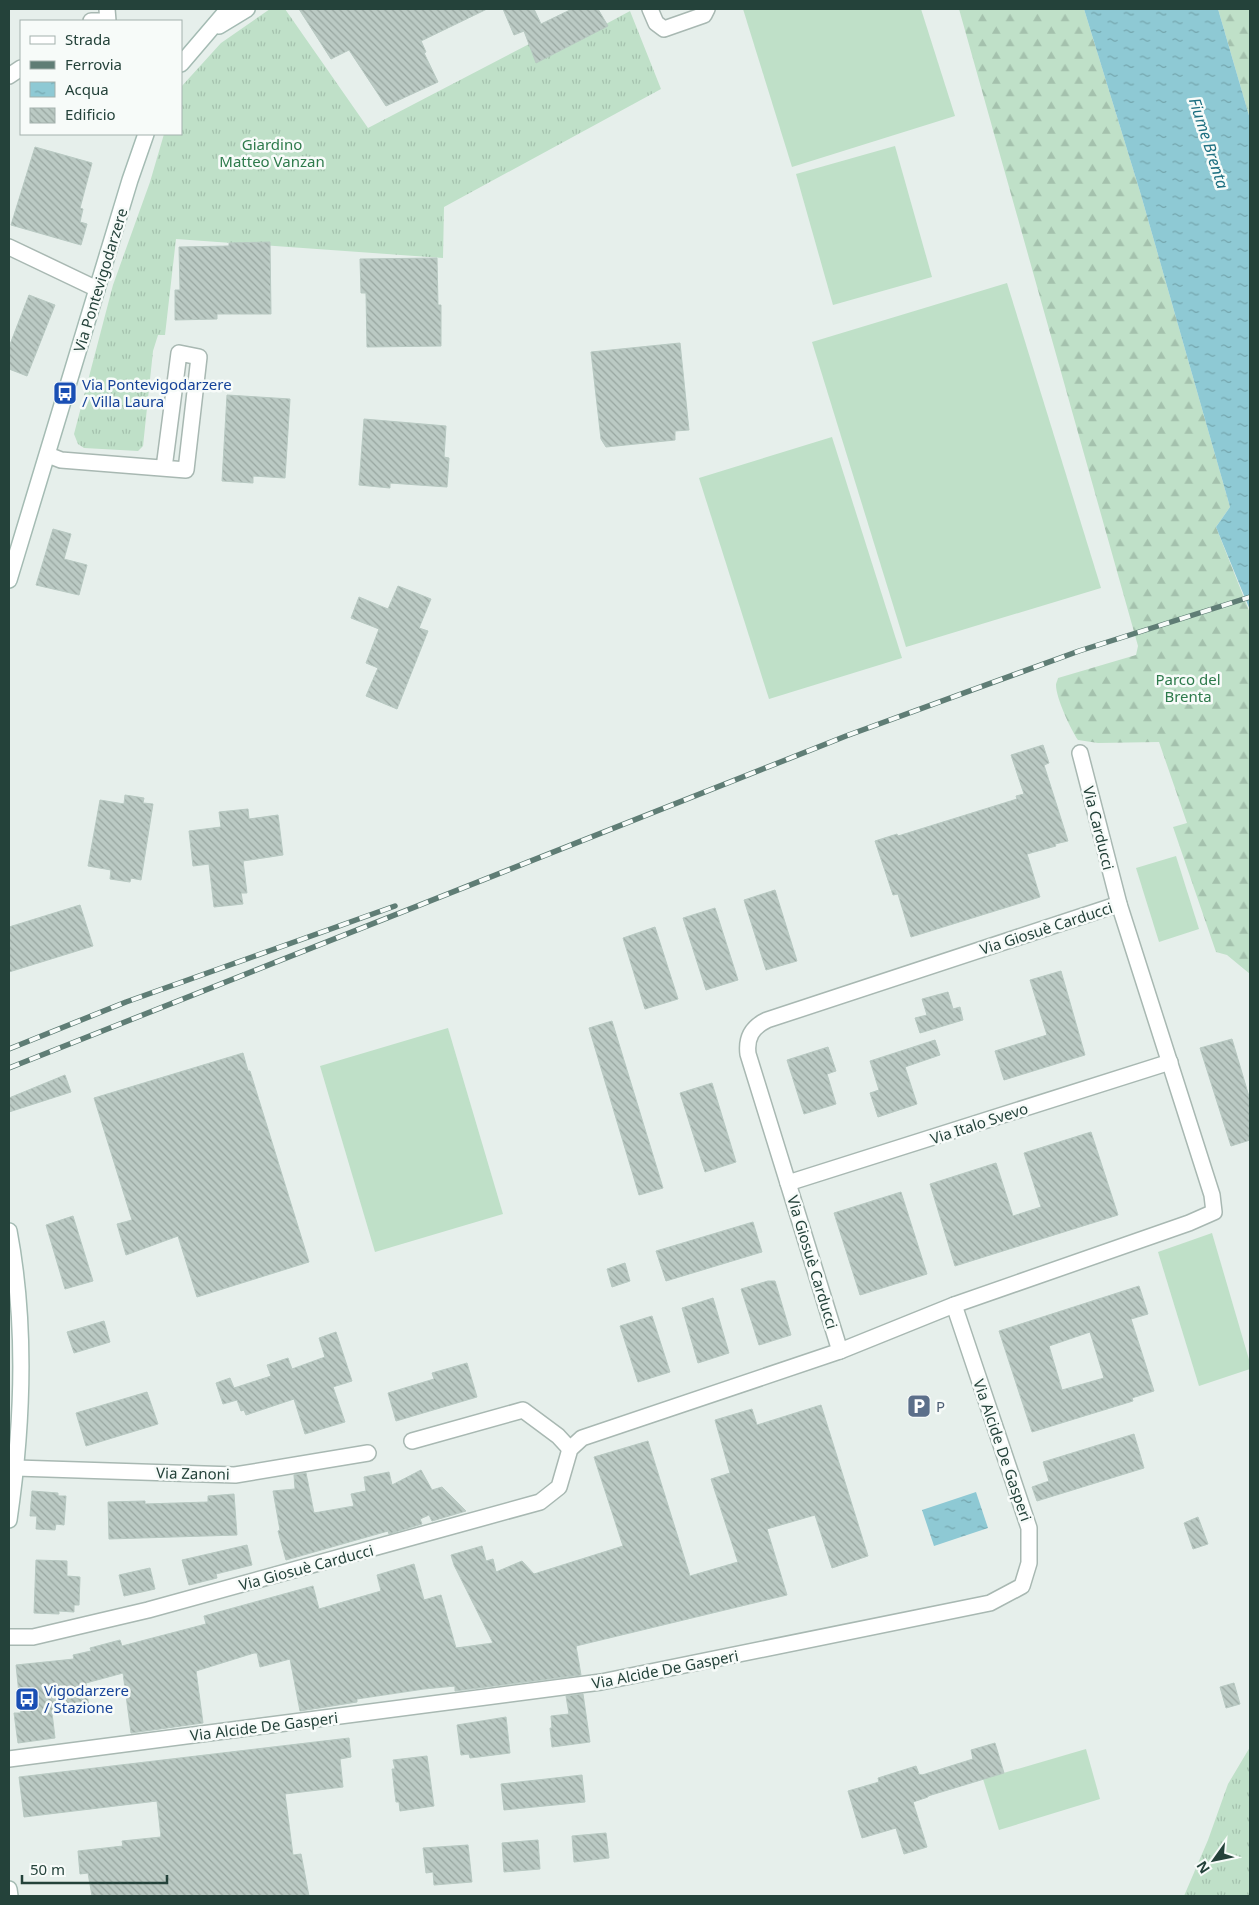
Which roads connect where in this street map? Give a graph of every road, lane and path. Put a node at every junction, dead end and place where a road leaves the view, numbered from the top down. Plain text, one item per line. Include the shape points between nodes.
1 (228, 9) edge
2 (247, 9) edge
3 (650, 9) edge
4 (707, 9) edge
5 (210, 32) junction
6 (182, 63) edge
7 (20, 69) edge
8 (9, 76) edge
9 (146, 135) edge
10 (9, 247) edge
11 (97, 288) junction
12 (48, 455) junction
13 (164, 468) junction
14 (9, 580) edge
15 (1080, 753) dead end
16 (1119, 904) junction
17 (1170, 1062) junction
18 (788, 1183) junction
19 (9, 1231) edge
20 (954, 1305) junction
21 (840, 1351) junction
22 (412, 1441) dead end
23 (570, 1449) junction
24 (368, 1453) dead end
25 (16, 1468) junction
26 (9, 1520) edge
27 (9, 1637) edge
28 (9, 1759) edge
29 (9, 1889) edge
30 (10, 1896) edge

1 - 5 street
2 - 5 street
3 - 4 street via 656,23 664,29 704,14
5 - 6 street
7 - 8 street
9 - 11 street, Via Pontevigodarzere
10 - 11 street
11 - 12 street, Via Pontevigodarzere
12 - 13 street via 61,460
12 - 14 street, Via Pontevigodarzere
13 - 13 street via 186,470 199,357 179,353
15 - 16 street, Via Carducci
16 - 17 street, Via Giosuè Carducci
16 - 18 street, Via Giosuè Carducci via 759,1024 749,1035 748,1054
17 - 18 street, Via Italo Svevo
17 - 20 street, Via Giosuè Carducci via 1212,1195 1214,1212
18 - 21 street, Via Giosuè Carducci
19 - 25 street via 20,1328 21,1409
20 - 21 street, Via Giosuè Carducci
20 - 28 street, Via Alcide De Gasperi via 1030,1528 1029,1563 1022,1586 990,1603 601,1682
21 - 23 street, Via Giosuè Carducci via 590,1434
22 - 23 street via 523,1410
23 - 27 street, Via Giosuè Carducci via 559,1487 540,1502 148,1610 33,1637
24 - 25 street, Via Zanoni via 235,1475
25 - 26 street
29 - 30 street

